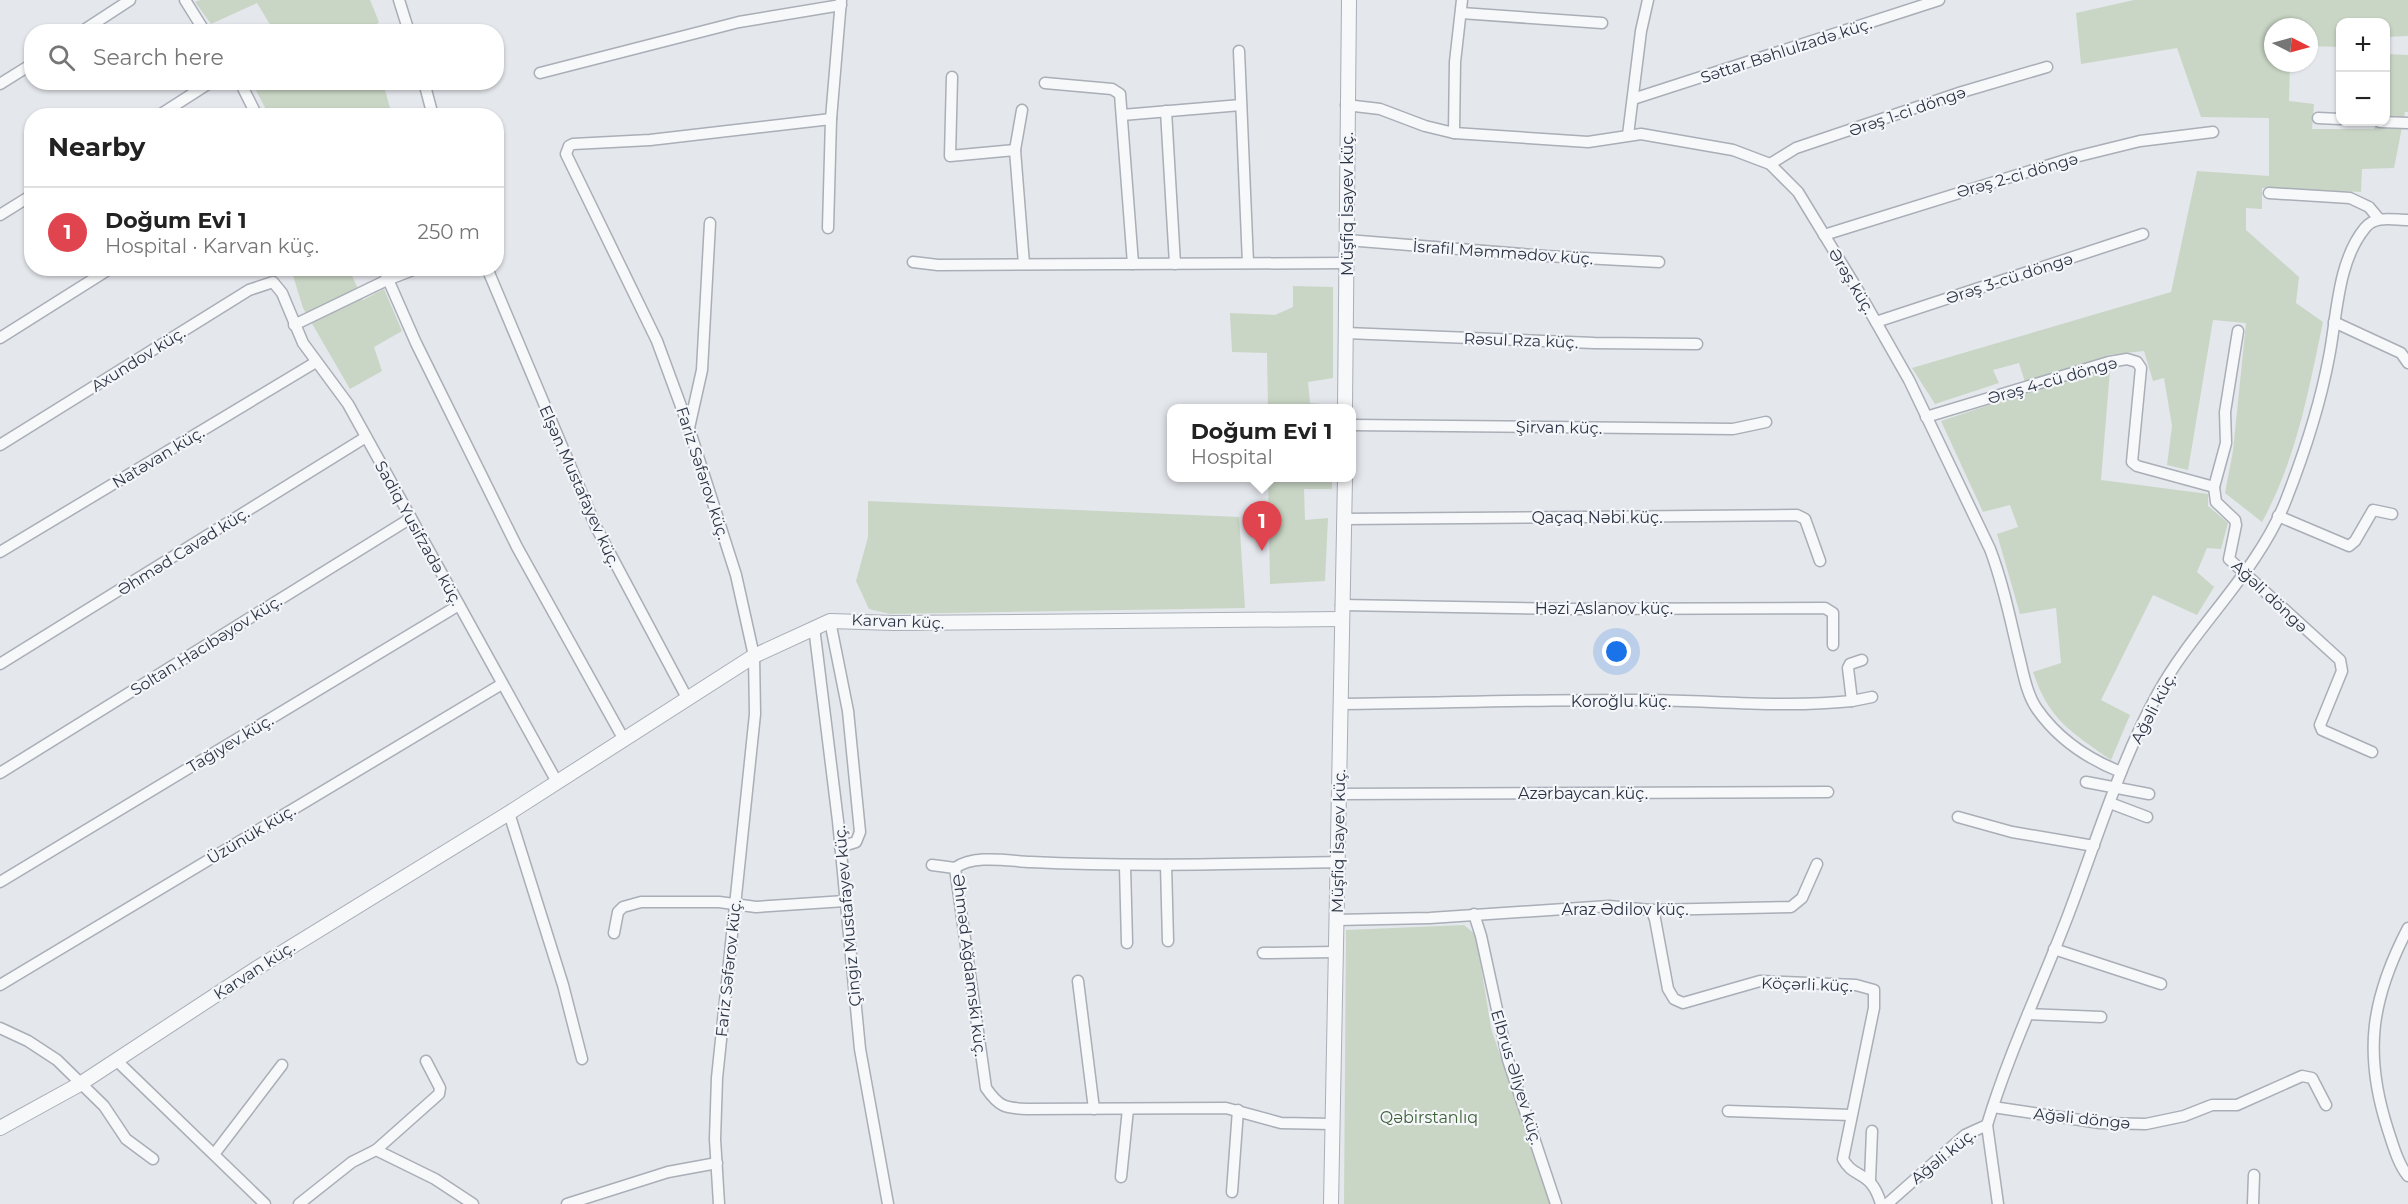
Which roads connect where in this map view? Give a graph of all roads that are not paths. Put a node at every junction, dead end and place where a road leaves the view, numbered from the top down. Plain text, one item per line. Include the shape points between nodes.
1 (130, 0) edge
2 (185, 0) edge
3 (399, 0) edge
4 (1348, 0) edge
5 (1462, 0) edge
6 (1648, 0) edge
7 (1938, 0) edge
8 (841, 2) edge
9 (1461, 14) junction
10 (1602, 23) dead end
11 (93, 24) edge
12 (200, 24) edge
13 (406, 24) edge
14 (1239, 51) dead end
15 (2047, 67) dead end
16 (24, 69) edge
17 (540, 73) dead end
18 (952, 76) dead end
19 (1045, 83) dead end
20 (0, 84) edge
21 (199, 90) edge
22 (244, 90) edge
23 (426, 90) edge
24 (1632, 99) junction
25 (1241, 105) junction
26 (1346, 105) junction
27 (170, 108) edge
28 (253, 108) edge
29 (431, 108) edge
30 (1023, 110) dead end
31 (1166, 111) junction
32 (1122, 115) junction
33 (831, 118) junction
34 (2318, 118) dead end
35 (2336, 120) edge
36 (2390, 122) edge
37 (2408, 123) edge
38 (2213, 132) dead end
39 (1454, 133) junction
40 (1628, 135) junction
41 (1015, 150) junction
42 (1770, 164) junction
43 (2269, 193) dead end
44 (24, 200) edge
45 (0, 215) edge
46 (2379, 219) junction
47 (2408, 220) edge
48 (710, 223) dead end
49 (828, 228) dead end
50 (1824, 234) junction
51 (2143, 234) dead end
52 (1347, 240) junction
53 (913, 262) dead end
54 (1659, 262) dead end
55 (1248, 263) junction
56 (1347, 263) junction
57 (1024, 264) junction
58 (1134, 264) junction
59 (1175, 264) junction
60 (98, 276) edge
61 (386, 276) edge
62 (397, 276) edge
63 (490, 276) edge
64 (387, 280) junction
65 (278, 286) joint
66 (1876, 322) junction
67 (2334, 322) junction
68 (294, 325) junction
69 (2238, 331) dead end
70 (1346, 333) junction
71 (0, 338) edge
72 (1697, 344) dead end
73 (316, 362) junction
74 (2408, 363) edge
75 (1345, 404) edge
76 (1926, 417) junction
77 (1766, 422) dead end
78 (1356, 425) edge
79 (689, 428) junction
80 (366, 437) junction
81 (0, 445) edge
82 (1345, 482) edge
83 (2214, 487) junction
84 (2392, 514) dead end
85 (2278, 516) junction
86 (411, 518) junction
87 (1344, 519) junction
88 (0, 552) edge
89 (1820, 561) dead end
90 (2242, 574) junction
91 (459, 605) junction
92 (1341, 612) junction
93 (830, 621) junction
94 (814, 627) junction
95 (1833, 645) dead end
96 (754, 656) junction
97 (1862, 660) dead end
98 (0, 664) edge
99 (502, 684) junction
100 (1872, 696) dead end
101 (687, 698) junction
102 (1852, 701) junction
103 (1340, 704) junction
104 (623, 738) junction
105 (2372, 752) dead end
106 (2121, 772) junction
107 (0, 773) edge
108 (557, 782) junction
109 (2086, 782) dead end
110 (2115, 788) junction
111 (1828, 792) dead end
112 (1339, 794) junction
113 (2149, 794) dead end
114 (2110, 803) junction
115 (509, 813) junction
116 (1958, 817) dead end
117 (2146, 817) dead end
118 (2094, 846) junction
119 (840, 847) junction
120 (1338, 862) junction
121 (1817, 864) dead end
122 (932, 865) dead end
123 (1166, 865) junction
124 (1125, 866) junction
125 (955, 868) junction
126 (0, 882) edge
127 (845, 901) junction
128 (735, 904) junction
129 (1651, 910) junction
130 (1474, 914) junction
131 (1336, 920) junction
132 (2408, 928) edge
133 (614, 933) dead end
134 (1168, 941) dead end
135 (1126, 943) dead end
136 (2054, 949) junction
137 (1335, 952) junction
138 (1263, 953) dead end
139 (1078, 981) dead end
140 (2161, 984) dead end
141 (0, 985) edge
142 (2028, 1014) junction
143 (2101, 1017) dead end
144 (0, 1028) edge
145 (582, 1059) dead end
146 (117, 1061) junction
147 (426, 1061) dead end
148 (282, 1065) dead end
149 (80, 1084) junction
150 (2326, 1105) dead end
151 (1992, 1107) junction
152 (1094, 1109) junction
153 (1128, 1109) junction
154 (1238, 1110) junction
155 (1728, 1111) dead end
156 (1851, 1115) junction
157 (1332, 1124) junction
158 (1987, 1125) junction
159 (0, 1128) edge
160 (1872, 1131) dead end
161 (376, 1150) junction
162 (215, 1153) junction
163 (153, 1159) dead end
164 (717, 1163) junction
165 (2254, 1175) dead end
166 (2408, 1176) edge
167 (1121, 1177) dead end
168 (1870, 1180) junction
169 (1232, 1192) dead end
170 (306, 1202) edge
171 (266, 1204) edge
172 (473, 1204) edge
173 (567, 1204) edge
174 (719, 1204) edge
175 (888, 1204) edge
176 (1331, 1204) edge
177 (1556, 1204) edge
178 (1881, 1204) edge
179 (1887, 1204) edge
180 (1998, 1204) edge
181 (2253, 1204) edge

1 - 11 street
2 - 12 street
3 - 13 street
4 - 26 street, Müşfiq İsayev küç.
5 - 9 street
6 - 24 street
7 - 24 street, Səttar Bəhlulzadə küç.
8 - 17 street via 739,22
8 - 33 street
9 - 10 street
9 - 39 street via 1455,62
14 - 25 street
15 - 42 street, Ərəş 1-ci döngə via 1796,148
16 - 20 street
18 - 41 street via 950,156
19 - 32 street via 1118,91
21 - 27 street
22 - 28 street
23 - 29 street
24 - 40 street
25 - 31 street
25 - 55 street
26 - 39 street, Ərəş küç. via 1380,109
26 - 52 street, Müşfiq İsayev küç.
30 - 41 street
31 - 32 street
31 - 59 street
32 - 58 street
33 - 49 street
33 - 79 street, Fariz Səfərov küç. via 650,140 573,144 566,149 567,159 657,340
34 - 35 street
36 - 37 street
38 - 50 street, Ərəş 2-ci döngə via 2140,141 2075,157
39 - 40 street, Ərəş küç. via 1588,142
40 - 42 street, Ərəş küç. via 1657,136 1733,150
41 - 57 street
42 - 50 street, Ərəş küç. via 1798,192
43 - 46 street via 2350,198 2368,207
44 - 45 street
46 - 47 street
46 - 67 street, Ağəli küç. via 2364,229 2348,263
48 - 79 street via 702,370
50 - 66 street, Ərəş küç.
51 - 66 street, Ərəş 3-cü döngə
52 - 54 street, İsrafil Məmmədov küç.
52 - 56 street, Müşfiq İsayev küç.
53 - 57 street
55 - 56 street
55 - 59 street
56 - 70 street, Müşfiq İsayev küç.
57 - 58 street
58 - 59 street
60 - 71 street
61 - 64 street
62 - 64 street
63 - 101 street, Elşən Mustafayev küç. via 596,527
64 - 68 street
64 - 104 street via 518,547
65 - 68 street, Sadiq Yusifzadə küç.
65 - 81 street, Axundov küç. via 273,282 249,290
66 - 76 street, Ərəş küç.
67 - 74 street via 2401,353
67 - 85 street, Ağəli küç. via 2330,357 2303,451
68 - 73 street, Sadiq Yusifzadə küç.
69 - 83 street via 2225,412 2226,443
70 - 72 street, Rəsul Rza küç.
70 - 75 street, Müşfiq İsayev küç.
73 - 80 street, Sadiq Yusifzadə küç. via 348,404
73 - 88 street, Natəvan küç.
76 - 83 street, Ərəş 4-cü döngə via 2127,359 2141,368 2132,462
76 - 106 street, Ərəş küç. via 1990,549 2025,682 2036,709 2084,755
77 - 78 street, Şirvan küç. via 1733,429
79 - 96 street, Fariz Səfərov küç. via 730,555
80 - 86 street, Sadiq Yusifzadə küç.
80 - 98 street, Əhməd Cavad küç.
82 - 87 street, Müşfiq İsayev küç.
83 - 90 street, Ağəli döngə via 2216,502 2235,520 2228,553
84 - 85 street via 2373,510 2349,546
85 - 90 street, Ağəli küç.
86 - 91 street, Sadiq Yusifzadə küç.
86 - 107 street, Soltan Hacıbəyov küç.
87 - 89 street, Qaçaq Nəbi küç. via 1797,515 1805,519
87 - 92 street, Müşfiq İsayev küç.
90 - 105 street, Ağəli döngə via 2340,660 2342,671 2320,725
90 - 106 street, Ağəli küç. via 2160,690
91 - 99 street, Sadiq Yusifzadə küç.
91 - 126 street, Tağıyev küç.
92 - 93 street, Karvan küç. via 894,623
92 - 95 street, Həzi Aslanov küç. via 1825,608 1833,613
92 - 103 street, Müşfiq İsayev küç.
93 - 94 street, Karvan küç.
93 - 119 street via 848,711 860,832 856,842
94 - 96 street, Karvan küç.
94 - 119 street, Çingiz Mustafayev küç.
96 - 101 street, Karvan küç.
96 - 128 street, Fariz Səfərov küç. via 755,714
97 - 102 street via 1848,668
99 - 108 street, Sadiq Yusifzadə küç.
99 - 141 street, Üzünük küç.
100 - 102 street, Koroğlu küç.
101 - 104 street, Karvan küç.
102 - 103 street, Koroğlu küç. via 1782,705 1642,700
103 - 112 street, Müşfiq İsayev küç.
104 - 108 street, Karvan küç.
106 - 110 street, Ağəli küç.
108 - 115 street, Karvan küç.
109 - 110 street
110 - 113 street
110 - 114 street, Ağəli küç.
111 - 112 street, Azərbaycan küç.
112 - 120 street, Müşfiq İsayev küç.
114 - 117 street
114 - 118 street, Ağəli küç.
115 - 145 street
115 - 146 street, Karvan küç. via 257,968
116 - 118 street via 2012,832
118 - 136 street, Ağəli küç.
119 - 127 street, Çingiz Mustafayev küç.
120 - 123 street, Əhməd Ağdamski küç.
120 - 131 street, Müşfiq İsayev küç.
121 - 129 street, Araz Ədilov küç. via 1802,898 1791,907
122 - 125 street
123 - 124 street, Əhməd Ağdamski küç.
123 - 134 street
124 - 125 street, Əhməd Ağdamski küç. via 990,860 962,862
124 - 135 street
125 - 152 street, Əhməd Ağdamski küç. via 986,1088 996,1102 1008,1108
127 - 128 street via 756,907
127 - 175 street, Çingiz Mustafayev küç. via 860,1049
128 - 133 street via 640,902 618,912
128 - 164 street, Fariz Səfərov küç. via 717,1078
129 - 130 street, Araz Ədilov küç. via 1609,906
129 - 156 street, Köçərli küç. via 1668,989 1683,1004 1760,981 1856,985 1874,990 1874,1008
130 - 131 street, Araz Ədilov küç.
130 - 177 street, Elbrus Əliyev küç. via 1508,1060
131 - 137 street, Müşfiq İsayev küç.
132 - 166 street via 2382,983 2373,1047 2380,1106
136 - 140 street
136 - 142 street, Ağəli küç.
137 - 138 street
137 - 157 street, Müşfiq İsayev küç.
139 - 152 street
142 - 143 street
142 - 151 street, Ağəli küç.
144 - 149 street via 47,1052
146 - 149 street, Karvan küç.
146 - 162 street
147 - 161 street via 440,1088 439,1094
148 - 162 street
149 - 159 street, Karvan küç.
149 - 163 street via 110,1113 126,1139
150 - 151 street, Ağəli döngə via 2312,1078 2302,1076 2237,1105 2212,1105 2146,1124 2100,1123
151 - 158 street, Ağəli küç.
152 - 153 street, Əhməd Ağdamski küç.
153 - 154 street, Əhməd Ağdamski küç.
153 - 167 street
154 - 157 street, Əhməd Ağdamski küç. via 1281,1124
154 - 169 street
155 - 156 street
156 - 168 street, Köçərli küç. via 1843,1159 1846,1166
157 - 176 street, Müşfiq İsayev küç.
158 - 179 street, Ağəli küç. via 1965,1135
158 - 180 street
160 - 168 street
161 - 170 street via 352,1162
161 - 172 street via 435,1179
162 - 171 street
164 - 173 street via 657,1175
164 - 174 street, Fariz Səfərov küç.
165 - 181 street
168 - 178 street

